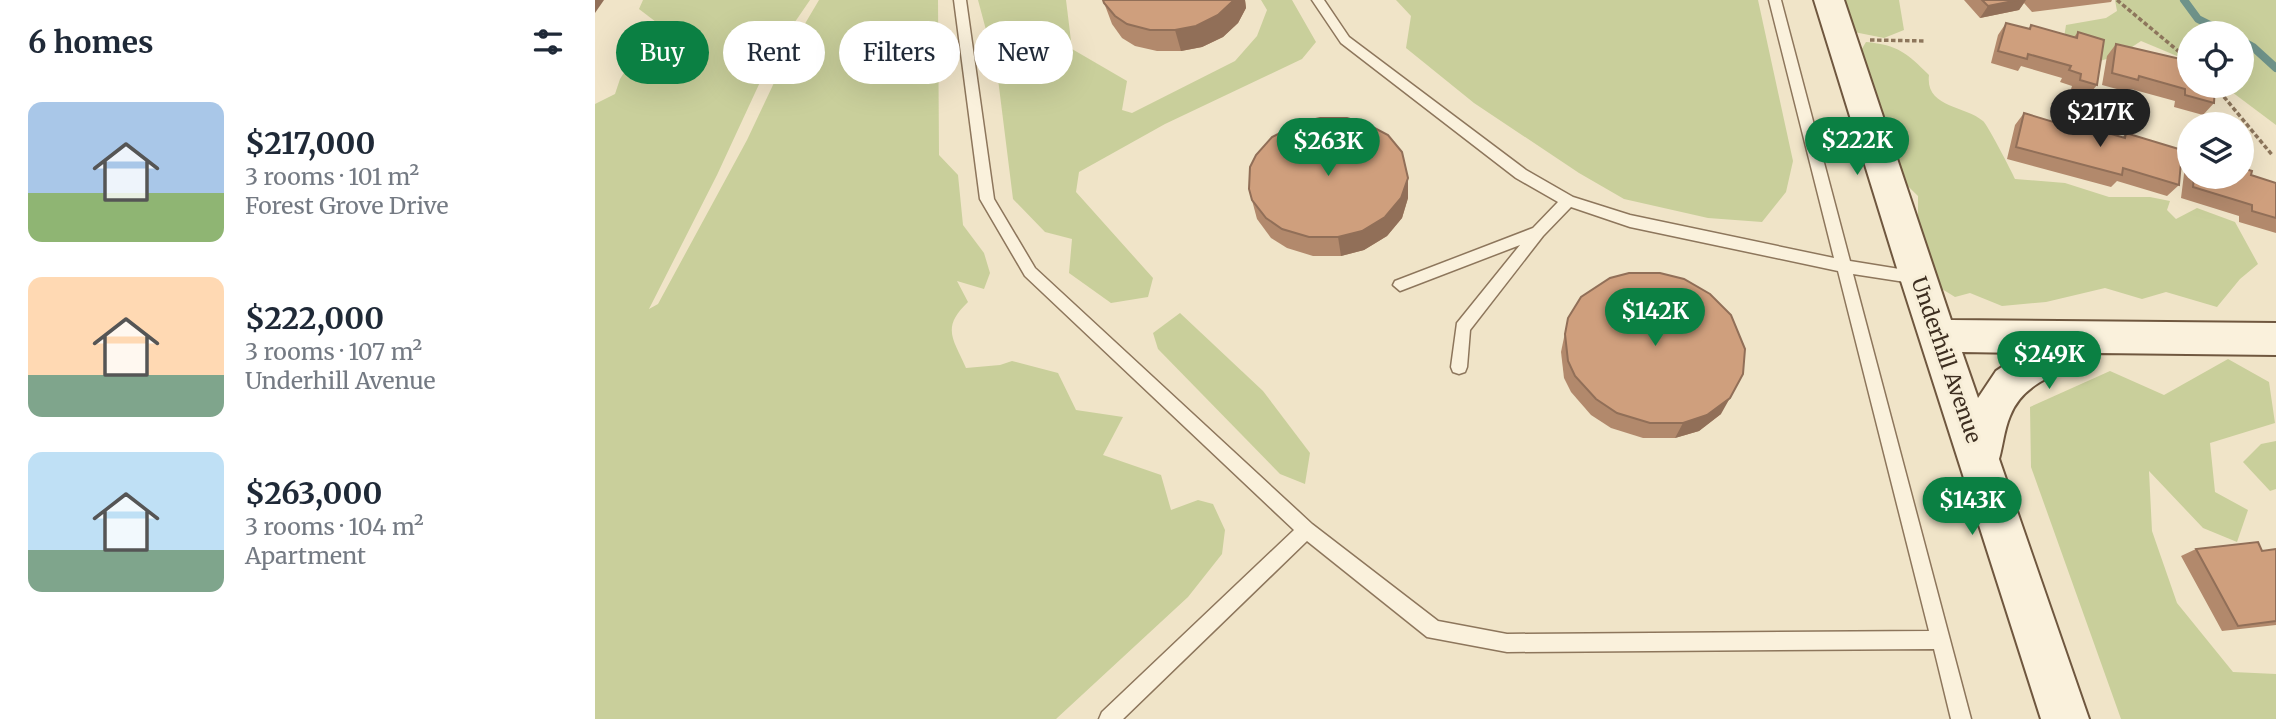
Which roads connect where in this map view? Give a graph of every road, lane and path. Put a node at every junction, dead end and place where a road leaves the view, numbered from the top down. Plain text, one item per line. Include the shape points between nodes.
1 (960, 0) edge
2 (1318, 0) edge
3 (1775, 0) edge
4 (1829, 0) edge
5 (2116, 0) edge
6 (1841, 39) junction
7 (1926, 41) dead end
8 (2177, 50) edge
9 (2225, 98) edge
10 (2273, 156) dead end
11 (1568, 201) junction
12 (1538, 232) junction
13 (1842, 265) junction
14 (1918, 278) junction
15 (1399, 285) dead end
16 (1939, 336) junction
17 (2125, 338) junction
18 (2276, 339) edge
19 (1459, 367) dead end
20 (1979, 458) junction
21 (1306, 530) junction
22 (1940, 640) junction
23 (1109, 719) edge
24 (1961, 719) edge
25 (2066, 719) edge

1 - 21 lane via 987,199 1030,272
2 - 11 lane via 1345,40 1521,174
3 - 13 lane
4 - 6 street, Underhill Avenue
5 - 8 path
6 - 7 path
6 - 14 street, Underhill Avenue
9 - 10 path
11 - 12 lane
11 - 13 lane via 1630,220
12 - 15 lane
12 - 19 lane via 1462,328
13 - 14 lane
13 - 22 lane
14 - 16 street, Underhill Avenue
16 - 17 street
16 - 20 street, Underhill Avenue
17 - 18 street
17 - 20 street via 2041,360 2013,378 1996,400 1984,428
20 - 25 street, Underhill Avenue
21 - 22 lane via 1434,630 1507,643
21 - 23 lane
22 - 24 lane

